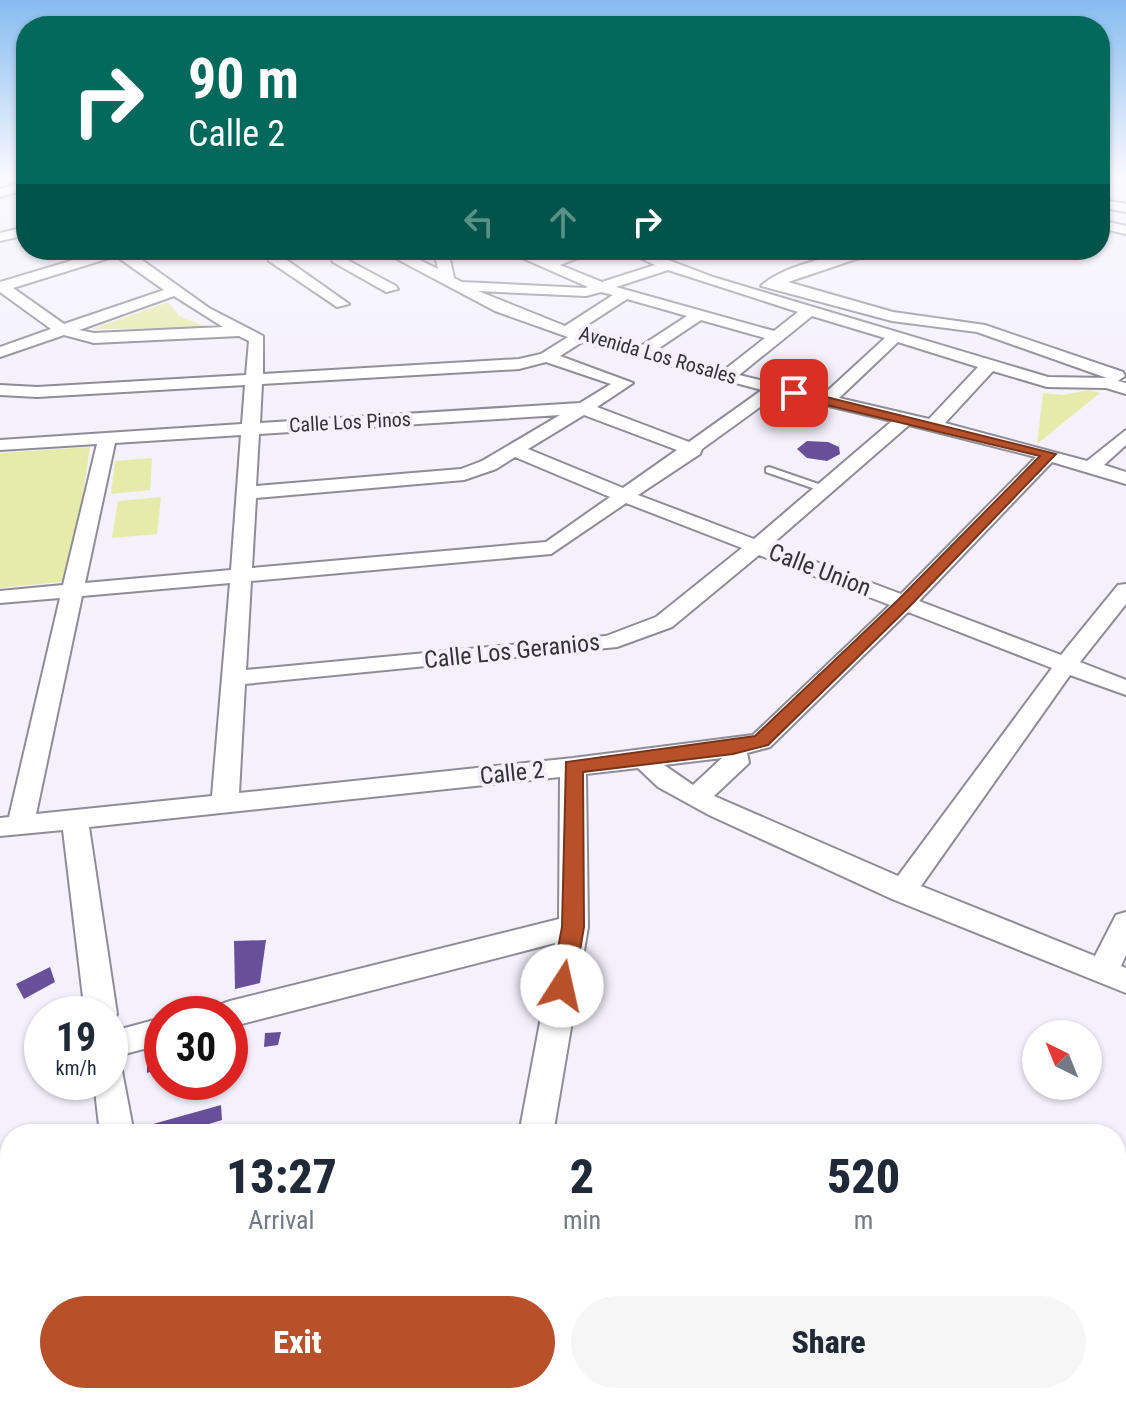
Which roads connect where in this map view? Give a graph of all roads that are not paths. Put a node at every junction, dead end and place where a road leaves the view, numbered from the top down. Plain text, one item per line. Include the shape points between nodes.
1 (87, 260) edge
2 (133, 260) edge
3 (277, 260) edge
4 (340, 260) edge
5 (406, 260) edge
6 (444, 260) edge
7 (535, 260) edge
8 (562, 260) edge
9 (655, 260) edge
10 (841, 260) edge
11 (547, 265) junction
12 (668, 265) junction
13 (363, 272) junction
14 (451, 283) junction
15 (774, 283) junction
16 (314, 284) junction
17 (0, 287) edge
18 (601, 287) junction
19 (391, 289) dead end
20 (175, 291) junction
21 (751, 293) junction
22 (624, 294) junction
23 (342, 304) dead end
24 (809, 311) junction
25 (699, 315) junction
26 (62, 330) junction
27 (242, 331) junction
28 (576, 332) junction
29 (777, 337) junction
30 (895, 337) junction
31 (0, 352) edge
32 (643, 352) junction
33 (547, 357) junction
34 (989, 365) junction
35 (728, 375) junction
36 (1119, 379) edge
37 (254, 381) junction
38 (776, 388) junction
39 (0, 390) edge
40 (826, 401) junction
41 (582, 408) junction
42 (906, 418) junction
43 (933, 425) junction
44 (250, 427) junction
45 (1126, 435) edge
46 (107, 438) junction
47 (0, 445) edge
48 (514, 450) junction
49 (694, 450) junction
50 (1049, 454) junction
51 (1091, 467) junction
52 (769, 470) dead end
53 (1126, 478) edge
54 (827, 490) junction
55 (246, 493) junction
56 (627, 497) junction
57 (756, 546) junction
58 (240, 577) junction
59 (1126, 590) edge
60 (72, 591) junction
61 (0, 597) edge
62 (905, 603) junction
63 (1067, 663) junction
64 (234, 678) junction
65 (1126, 688) edge
66 (733, 748) junction
67 (644, 758) junction
68 (573, 767) junction
69 (697, 796) junction
70 (225, 803) junction
71 (75, 819) junction
72 (10, 826) edge
73 (902, 892) junction
74 (1126, 923) edge
75 (573, 927) junction
76 (1115, 977) edge
77 (99, 996) edge
78 (248, 1009) edge
79 (113, 1100) edge
80 (116, 1124) edge
81 (538, 1124) edge

1 - 17 street
2 - 20 street
3 - 16 street
4 - 13 street
5 - 14 street, Avenida Los Rosales
6 - 14 street
7 - 11 street
8 - 11 street
9 - 12 street
10 - 15 street
11 - 18 street
12 - 18 street
12 - 21 street
13 - 16 street
13 - 19 street
14 - 18 street via 586,292
14 - 28 street, Avenida Los Rosales via 517,315
15 - 21 street
15 - 36 street via 892,316 980,328
16 - 23 street
17 - 26 street
18 - 22 street
20 - 26 street
20 - 27 street
21 - 24 street
22 - 25 street
22 - 28 street
24 - 29 street
24 - 30 street
25 - 29 street
25 - 32 street
26 - 27 street via 94,338
26 - 31 street
27 - 37 street via 257,339
28 - 32 street, Avenida Los Rosales
28 - 33 street
29 - 35 street
30 - 34 street
30 - 40 street
32 - 35 street, Avenida Los Rosales
33 - 37 street via 519,364
33 - 41 street via 625,383
34 - 36 street via 1047,382
34 - 43 street
35 - 38 street, Avenida Los Rosales
37 - 39 street
37 - 44 street
38 - 40 street, Avenida Los Rosales
38 - 49 street
40 - 42 street, Avenida Los Rosales
41 - 44 street, Calle Los Pinos
41 - 48 street
41 - 49 street, Calle Los Pinos
42 - 43 street, Avenida Los Rosales
42 - 54 street, Calle Los Geranios
43 - 50 street, Avenida Los Rosales
44 - 46 street, Calle Los Pinos
44 - 55 street
45 - 51 street
46 - 47 street, Calle Los Pinos
46 - 60 street
48 - 55 street via 464,474
48 - 56 street, Calle Union
49 - 56 street
50 - 51 street, Avenida Los Rosales
50 - 62 street, Calle 2
51 - 53 street, Avenida Los Rosales
52 - 54 lane
54 - 57 street, Calle Los Geranios
55 - 58 street
56 - 57 street, Calle Union
56 - 58 street via 551,548 531,553
57 - 62 street, Calle Union
57 - 64 street, Calle Los Geranios via 664,622 609,642
58 - 60 street
58 - 64 street
59 - 63 street
60 - 61 street
60 - 72 street
62 - 63 street, Calle Union
62 - 66 street, Calle 2 via 778,728 761,741
63 - 65 street, Calle Union
63 - 73 street
64 - 70 street
66 - 67 street, Calle 2
66 - 69 street via 736,763
67 - 68 street, Calle 2
67 - 69 street via 652,772
68 - 70 street, Calle 2
68 - 75 street
69 - 73 street
70 - 71 street, Calle 2
71 - 72 street, Calle 2
71 - 77 street
73 - 76 street
74 - 76 street
75 - 78 street
75 - 81 street
79 - 80 street

